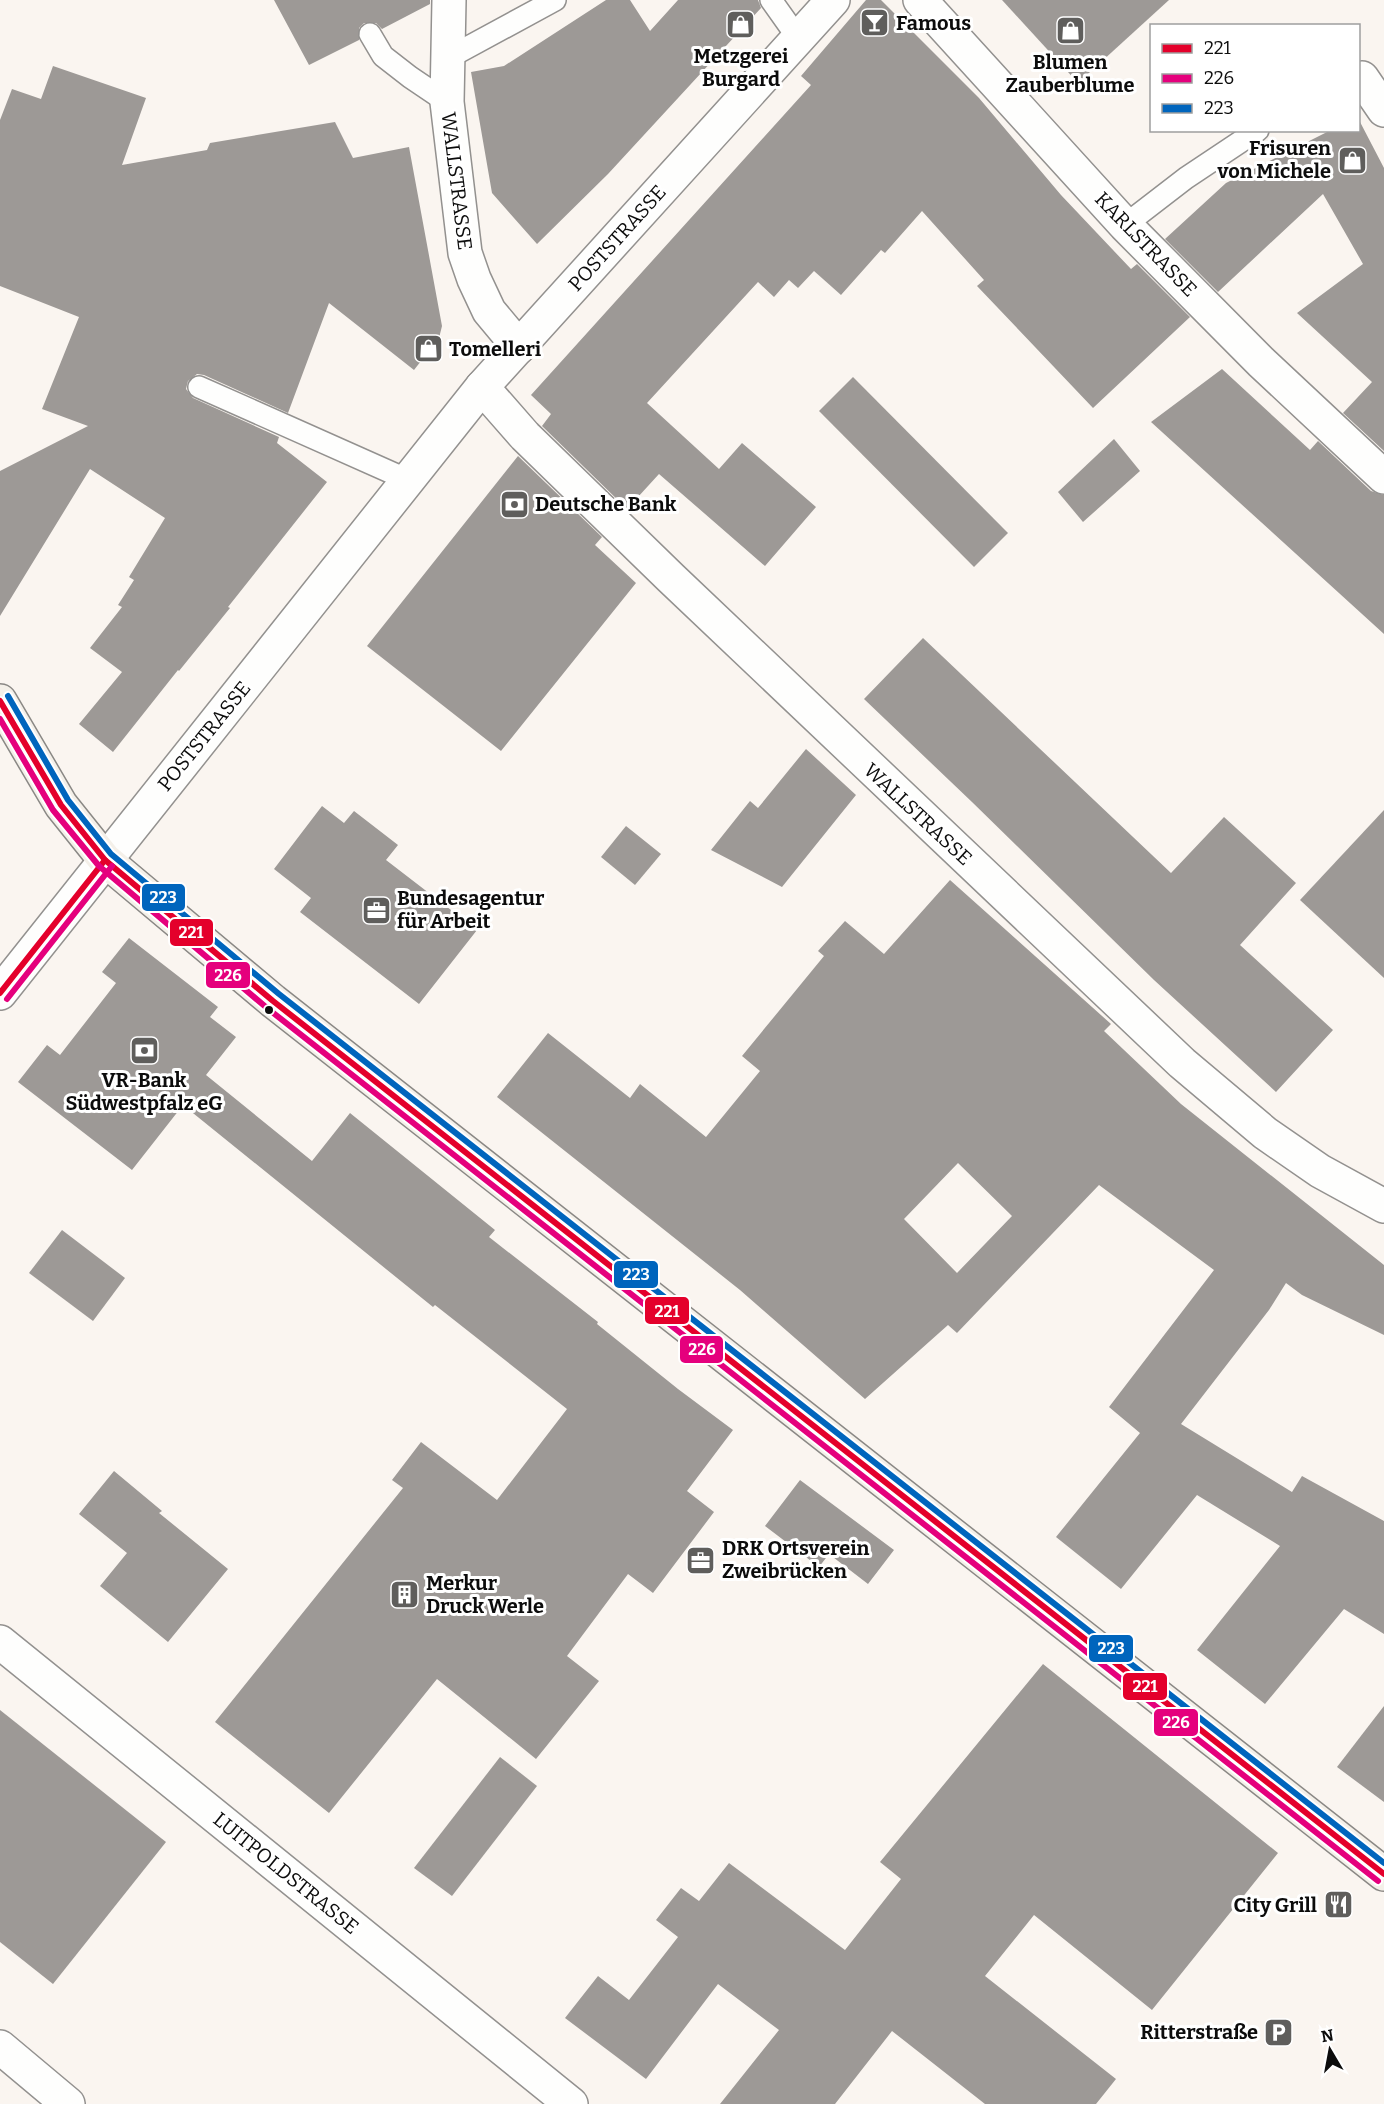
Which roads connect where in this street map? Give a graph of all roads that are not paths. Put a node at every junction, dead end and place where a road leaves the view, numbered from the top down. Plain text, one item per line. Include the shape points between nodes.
1 (449, 0) edge
2 (555, 0) edge
3 (771, 0) edge
4 (833, 0) edge
5 (920, 0) edge
6 (370, 34) dead end
7 (798, 38) junction
8 (448, 58) junction
9 (1360, 78) edge
10 (447, 102) junction
11 (1384, 110) edge
12 (1255, 132) edge
13 (1125, 225) junction
14 (519, 347) junction
15 (199, 387) dead end
16 (482, 387) junction
17 (1384, 477) edge
18 (408, 480) junction
19 (0, 702) edge
20 (105, 860) junction
21 (0, 993) edge
22 (1384, 1206) edge
23 (0, 1642) edge
24 (1384, 1874) edge
25 (0, 2047) edge
26 (68, 2104) edge
27 (571, 2104) edge

1 - 8 street, WALLSTRASSE
2 - 8 lane
3 - 7 lane
4 - 7 street, POSTSTRASSE
5 - 13 street, KARLSTRASSE
6 - 10 lane via 383,56
7 - 14 street, POSTSTRASSE
8 - 10 street, WALLSTRASSE
9 - 11 street
10 - 14 street, WALLSTRASSE via 465,253 489,311
12 - 13 lane via 1185,178
13 - 17 street, KARLSTRASSE via 1262,363
14 - 16 street, POSTSTRASSE
15 - 18 lane
16 - 18 street, POSTSTRASSE
16 - 22 street, WALLSTRASSE via 525,436 679,586 1182,1064 1265,1133 1320,1171
18 - 20 street, POSTSTRASSE
19 - 20 street via 61,805
20 - 21 street, POSTSTRASSE
20 - 24 street via 273,1001
23 - 27 street, LUITPOLDSTRASSE
25 - 26 street

